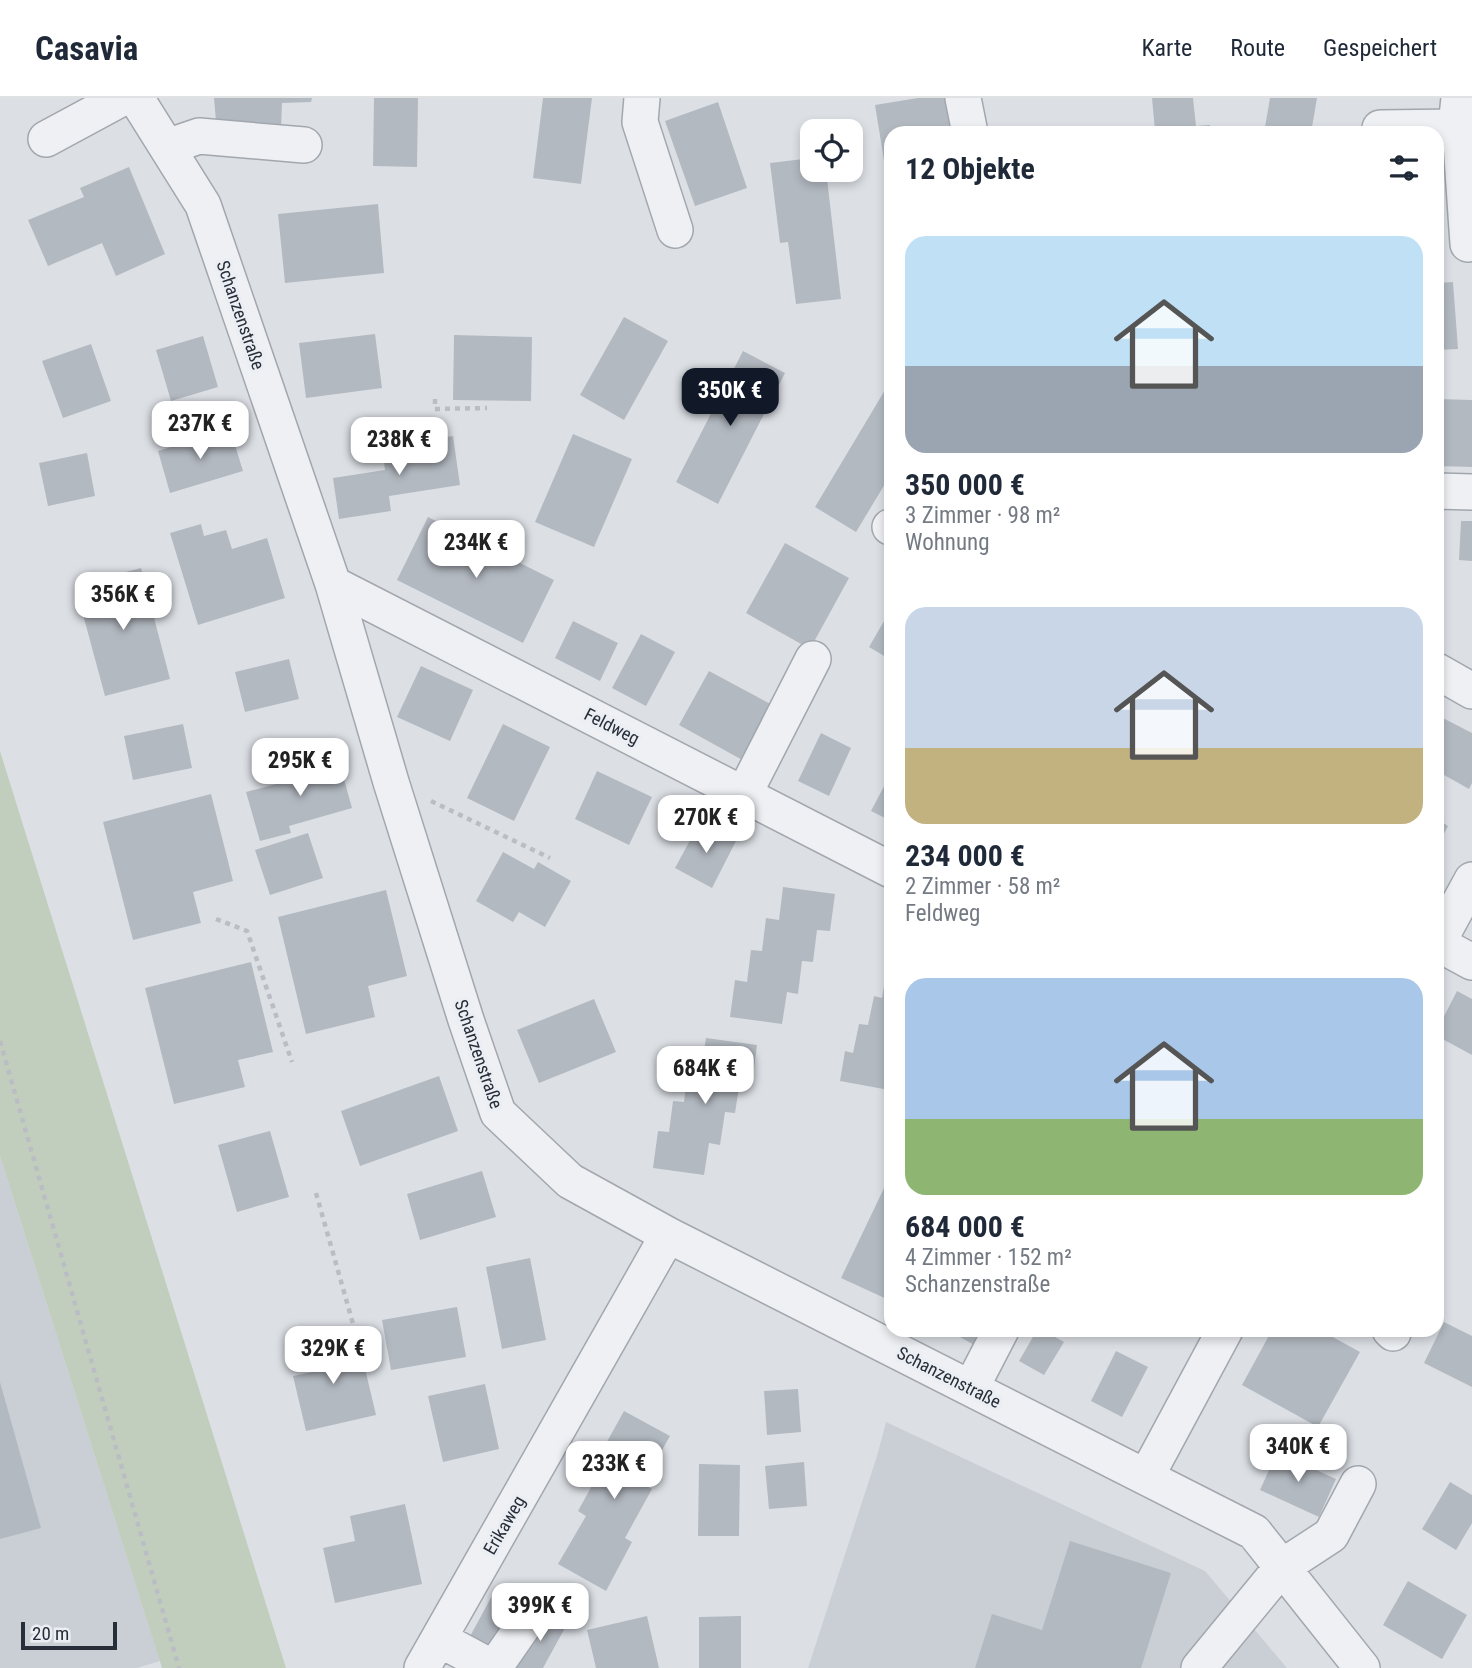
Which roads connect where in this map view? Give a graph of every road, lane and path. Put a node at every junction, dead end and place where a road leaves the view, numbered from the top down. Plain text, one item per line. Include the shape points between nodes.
1 (122, 98) edge
2 (136, 98) edge
3 (642, 98) edge
4 (963, 98) edge
5 (1457, 112) edge
6 (969, 126) edge
7 (1390, 126) edge
8 (46, 139) dead end
9 (304, 145) dead end
10 (167, 147) junction
11 (675, 230) dead end
12 (1468, 244) dead end
13 (435, 399) dead end
14 (487, 408) dead end
15 (1444, 491) edge
16 (1472, 492) edge
17 (333, 584) junction
18 (813, 659) dead end
19 (1444, 675) edge
20 (1472, 691) edge
21 (391, 782) junction
22 (744, 794) junction
23 (550, 858) dead end
24 (884, 866) edge
25 (1472, 880) edge
26 (216, 919) dead end
27 (1444, 925) edge
28 (1444, 935) edge
29 (1472, 962) edge
30 (0, 1041) edge
31 (292, 1062) dead end
32 (316, 1193) dead end
33 (668, 1235) junction
34 (997, 1337) edge
35 (1221, 1337) edge
36 (359, 1345) dead end
37 (971, 1388) junction
38 (1146, 1477) junction
39 (1358, 1484) dead end
40 (1282, 1567) junction
41 (530, 1616) dead end
42 (430, 1654) edge
43 (1211, 1663) edge
44 (178, 1668) edge
45 (494, 1668) edge
46 (1362, 1668) edge

1 - 8 street
2 - 10 street, Schanzenstraße
3 - 11 street via 640,122
4 - 6 street
5 - 7 street
5 - 12 street
9 - 10 street via 200,136
10 - 17 street, Schanzenstraße via 203,205
13 - 14 path via 435,409
15 - 16 street
17 - 21 street, Schanzenstraße
17 - 22 street, Feldweg
18 - 22 street
19 - 20 street
21 - 23 path
21 - 33 street, Schanzenstraße via 498,1113 570,1181
22 - 24 street, Feldweg
25 - 27 street
26 - 31 path via 247,931
28 - 29 street
30 - 44 path
32 - 36 path
33 - 37 street, Schanzenstraße
33 - 42 street, Erikaweg
34 - 37 street
35 - 38 street
37 - 38 street, Schanzenstraße
38 - 40 street, Schanzenstraße via 1254,1532
39 - 40 street via 1331,1535
40 - 43 street
40 - 46 street, Schanzenstraße
41 - 45 street
42 - 45 street

